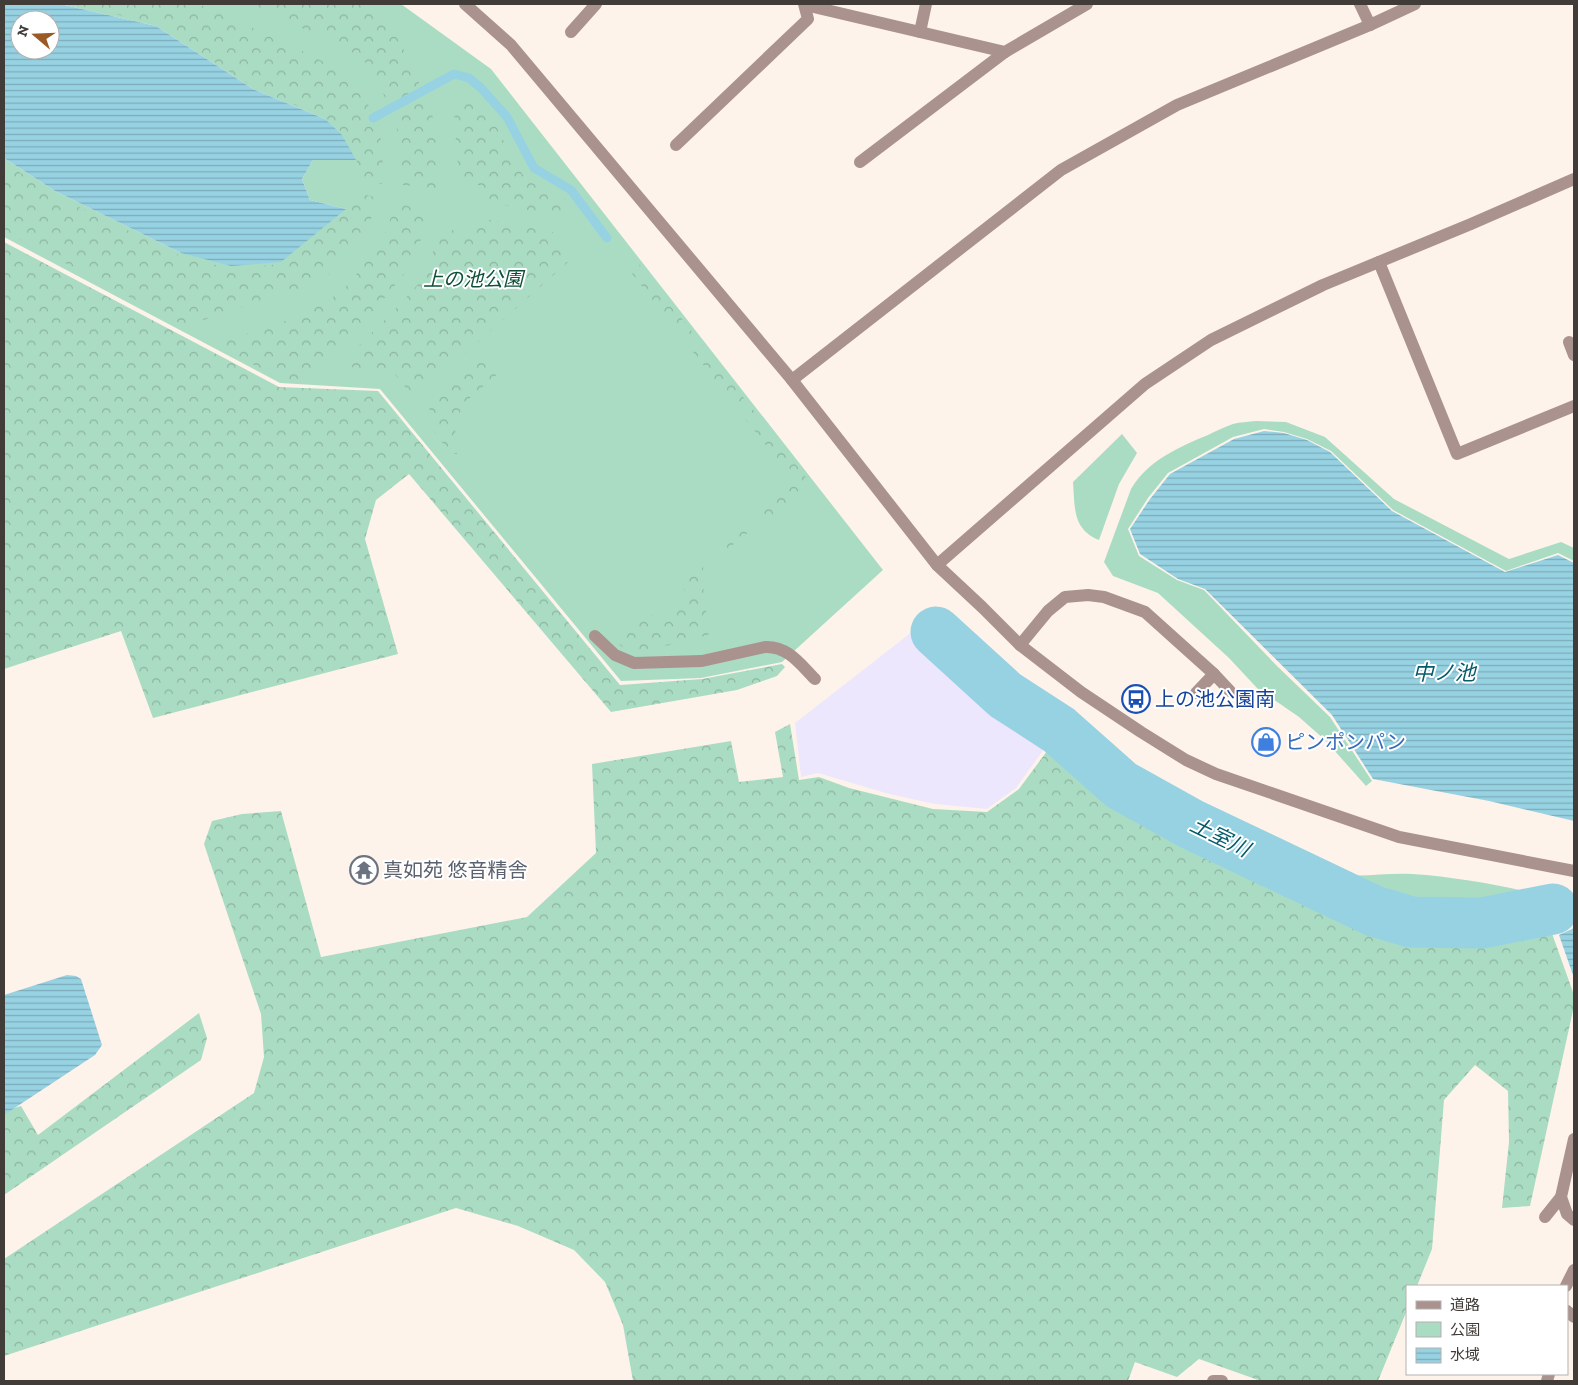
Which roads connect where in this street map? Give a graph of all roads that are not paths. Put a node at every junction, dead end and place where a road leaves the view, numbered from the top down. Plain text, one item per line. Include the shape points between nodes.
1 (465, 4) edge
2 (596, 4) edge
3 (805, 4) edge
4 (926, 4) edge
5 (1087, 4) edge
6 (1360, 4) edge
7 (1415, 4) edge
8 (1370, 25) junction
9 (571, 32) dead end
10 (920, 32) junction
11 (1006, 52) junction
12 (676, 145) dead end
13 (860, 162) dead end
14 (1574, 178) edge
15 (1379, 262) junction
16 (1569, 342) dead end
17 (1574, 355) edge
18 (792, 380) junction
19 (1574, 406) edge
20 (937, 565) junction
21 (595, 636) dead end
22 (1020, 645) junction
23 (1214, 674) junction
24 (816, 679) dead end
25 (1230, 691) dead end
26 (1196, 693) dead end
27 (1574, 871) edge
28 (1574, 1139) edge
29 (1560, 1197) junction
30 (1545, 1217) dead end
31 (1574, 1220) edge
32 (1574, 1270) edge
33 (1566, 1285) edge
34 (1213, 1381) edge
35 (1222, 1381) edge

1 - 18 street via 511,45
2 - 9 street
3 - 10 street
3 - 12 street via 808,19
4 - 10 street
5 - 11 street
6 - 8 street
7 - 8 street
8 - 18 street via 1177,105 1061,170
10 - 11 street
11 - 13 street
14 - 15 street
15 - 19 street via 1457,454
15 - 20 street via 1323,285 1211,340 1144,384
16 - 17 street
18 - 20 street
20 - 22 street
21 - 24 street via 615,655 634,663 702,660 776,647 785,650
22 - 23 street via 1048,611 1065,598 1104,597 1144,612
22 - 27 street via 1147,737 1216,774 1399,837
23 - 25 street
23 - 26 street
28 - 29 street
29 - 30 street
29 - 31 street via 1567,1214
32 - 33 street
34 - 35 street

